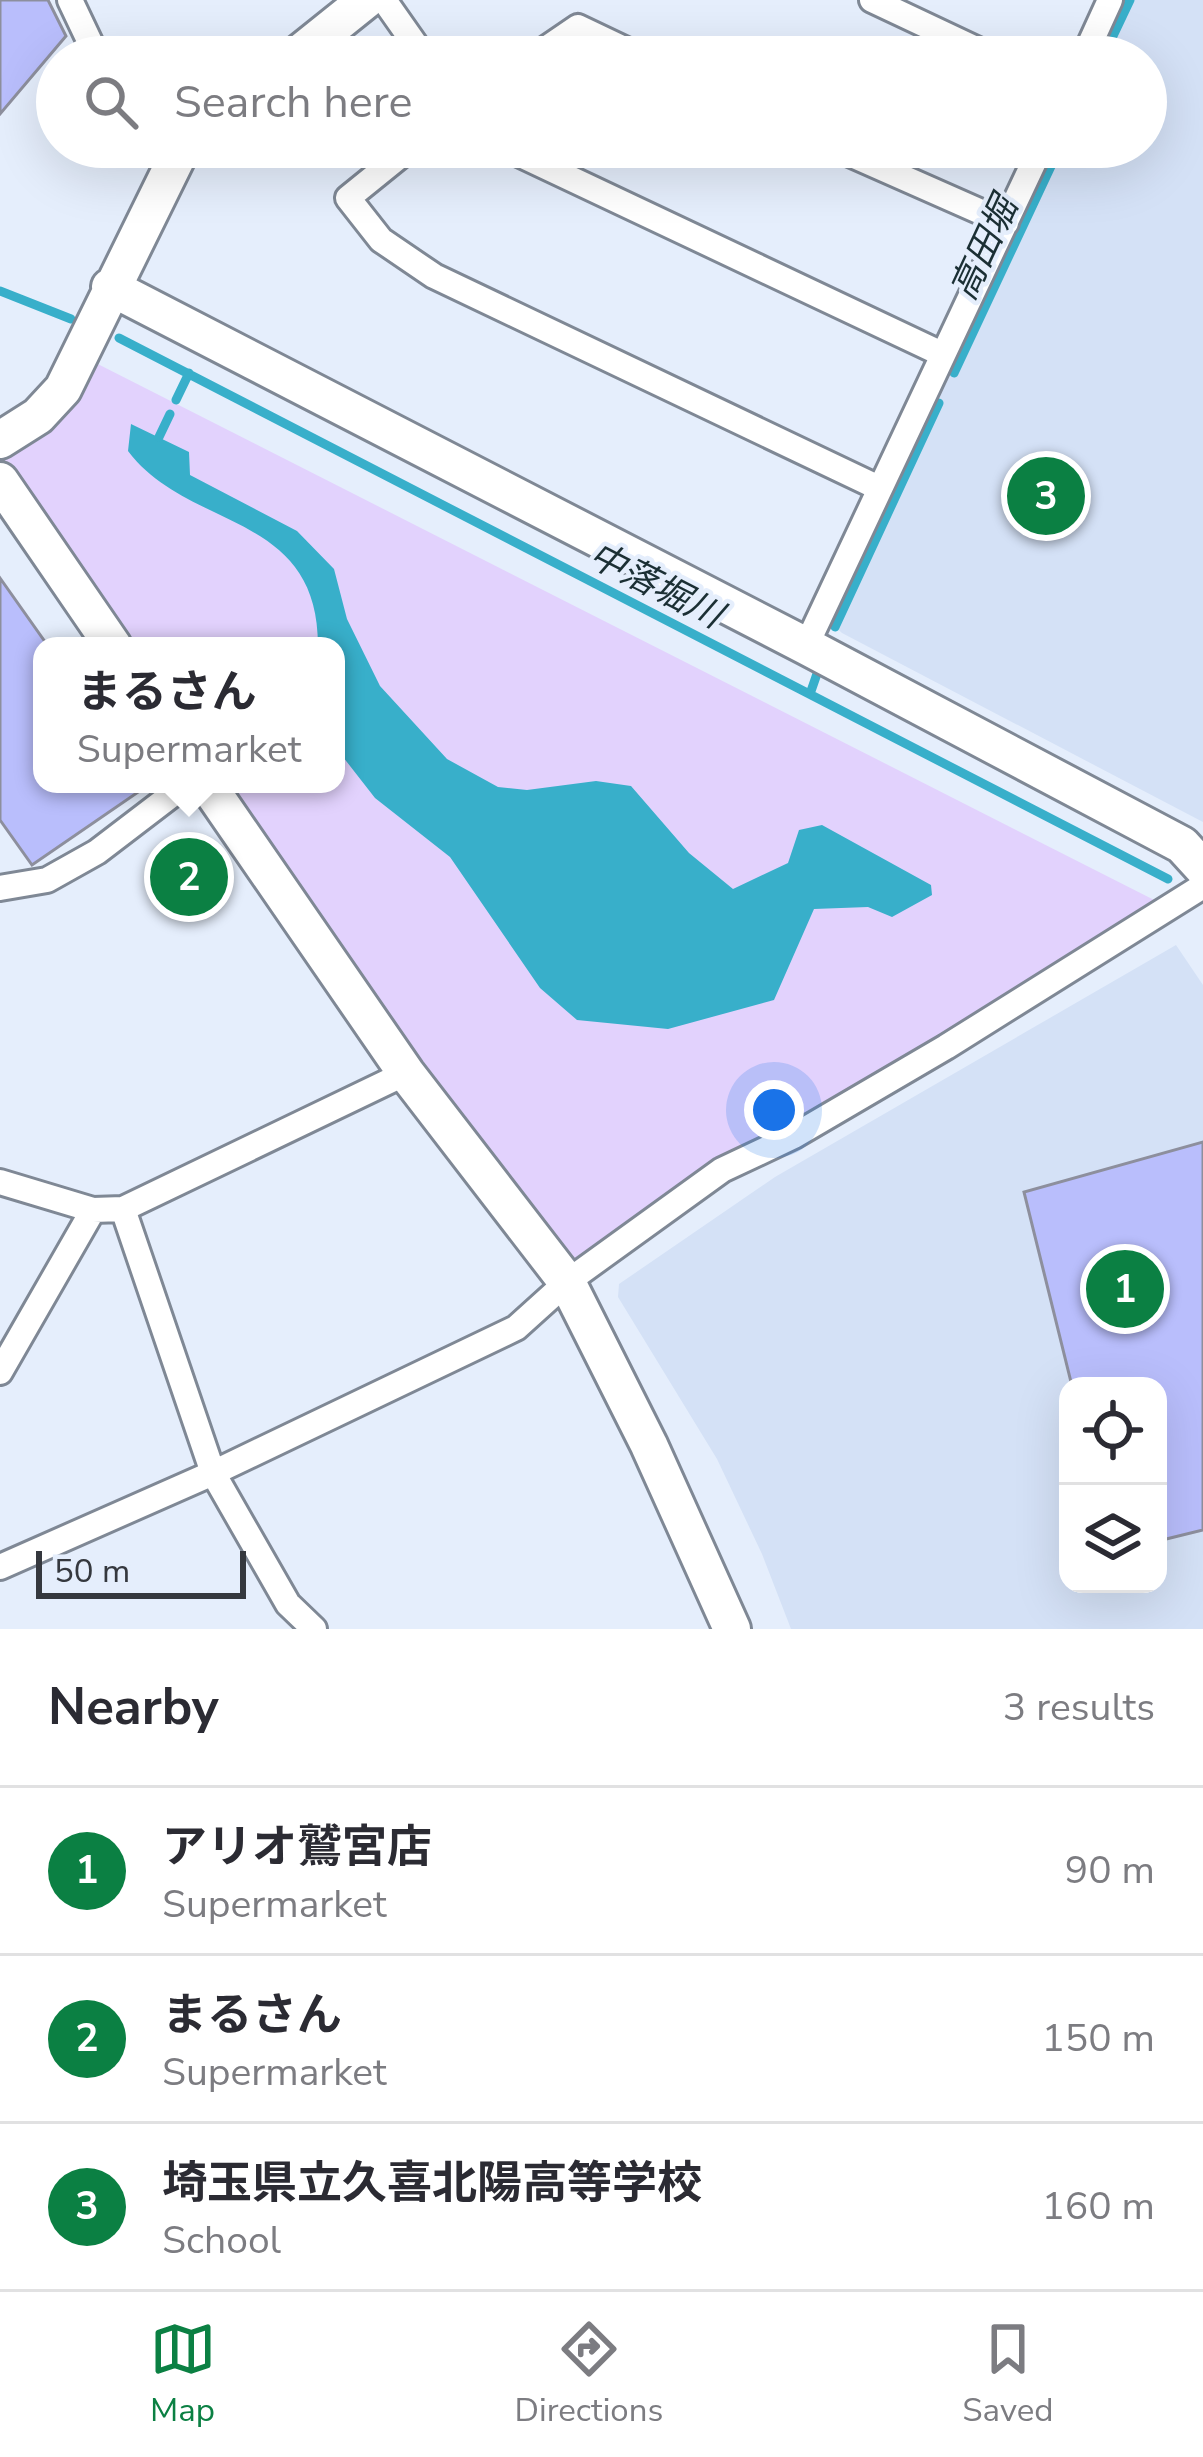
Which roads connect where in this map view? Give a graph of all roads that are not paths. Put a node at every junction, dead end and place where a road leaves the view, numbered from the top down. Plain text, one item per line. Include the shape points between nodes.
1 (70, 0) edge
2 (367, 0) edge
3 (383, 0) edge
4 (872, 0) edge
5 (1110, 0) edge
6 (87, 36) edge
7 (322, 36) edge
8 (409, 36) edge
9 (565, 36) edge
10 (597, 36) edge
11 (948, 36) edge
12 (1094, 36) edge
13 (167, 168) edge
14 (385, 168) edge
15 (548, 168) edge
16 (882, 168) edge
17 (1031, 168) edge
18 (1006, 223) junction
19 (110, 287) junction
20 (942, 354) junction
21 (0, 440) edge
22 (0, 481) edge
23 (879, 488) junction
24 (107, 637) edge
25 (806, 646) junction
26 (174, 793) edge
27 (213, 793) edge
28 (1203, 868) edge
29 (1203, 886) edge
30 (0, 888) edge
31 (406, 1073) junction
32 (0, 1182) edge
33 (123, 1209) junction
34 (93, 1210) junction
35 (567, 1282) junction
36 (0, 1372) edge
37 (213, 1473) junction
38 (0, 1567) edge
39 (314, 1629) edge
40 (732, 1629) edge

1 - 6 street
2 - 7 street
3 - 8 street
4 - 11 street
5 - 12 street
9 - 10 street via 578,27
13 - 19 street
14 - 23 street via 348,198 381,241 434,276
15 - 20 street
16 - 18 street
17 - 18 street
18 - 20 street
19 - 21 street via 63,389
19 - 25 street
20 - 23 street
22 - 24 street
23 - 25 street
25 - 28 street via 1182,845
26 - 30 street via 47,880
27 - 31 street
29 - 35 street via 946,1047 722,1170
31 - 33 street
31 - 35 street
32 - 34 street
33 - 34 street
33 - 37 street
34 - 36 street
35 - 37 street via 516,1328
35 - 40 street
37 - 38 street
37 - 39 street via 288,1604

